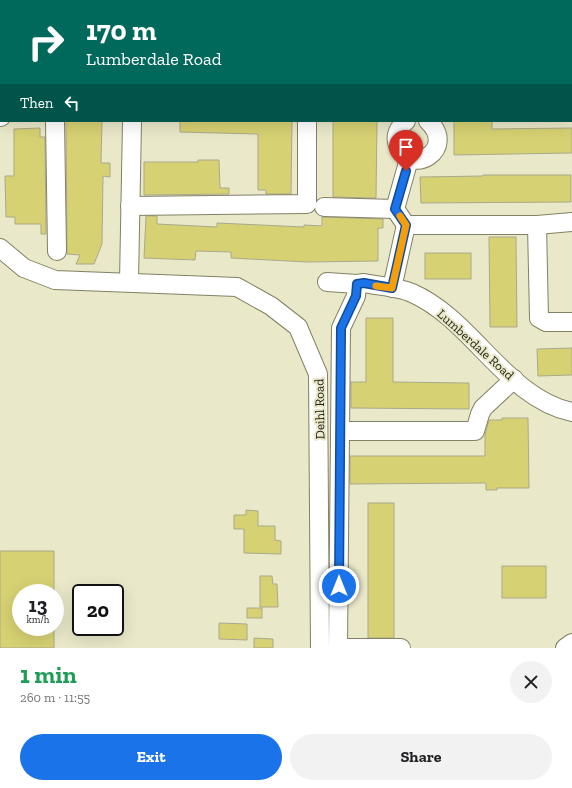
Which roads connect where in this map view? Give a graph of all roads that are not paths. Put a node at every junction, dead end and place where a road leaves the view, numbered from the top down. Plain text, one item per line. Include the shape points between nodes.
1 (55, 122) edge
2 (132, 122) edge
3 (307, 122) edge
4 (405, 122) edge
5 (429, 122) edge
6 (409, 159) junction
7 (130, 206) junction
8 (324, 207) dead end
9 (395, 209) junction
10 (572, 222) edge
11 (406, 225) junction
12 (537, 225) junction
13 (0, 248) edge
14 (57, 250) dead end
15 (129, 282) junction
16 (327, 282) dead end
17 (357, 284) junction
18 (392, 288) junction
19 (572, 322) edge
20 (514, 379) junction
21 (572, 412) edge
22 (340, 431) junction
23 (572, 643) edge
24 (320, 648) edge
25 (338, 648) edge
26 (401, 648) edge
27 (565, 648) edge

1 - 14 street
2 - 7 street
3 - 7 street via 307,204
4 - 6 street via 398,130 396,141 400,152
5 - 6 street via 438,135 434,152 427,158
6 - 9 street
7 - 15 street
8 - 9 street
9 - 11 street
10 - 12 street
11 - 12 street
11 - 18 street
12 - 19 street via 539,318 546,322
13 - 15 street, Deihl Road via 24,268 55,280
15 - 24 street, Deihl Road via 237,287 271,306 298,327 318,374
16 - 17 street, Lumberdale Road
17 - 18 street, Lumberdale Road
17 - 22 street via 356,296 341,328
18 - 20 street, Lumberdale Road via 411,292 441,310
20 - 21 street, Lumberdale Road via 532,395 558,409
20 - 22 street via 484,408 475,431
22 - 25 street
23 - 27 street
25 - 26 street

